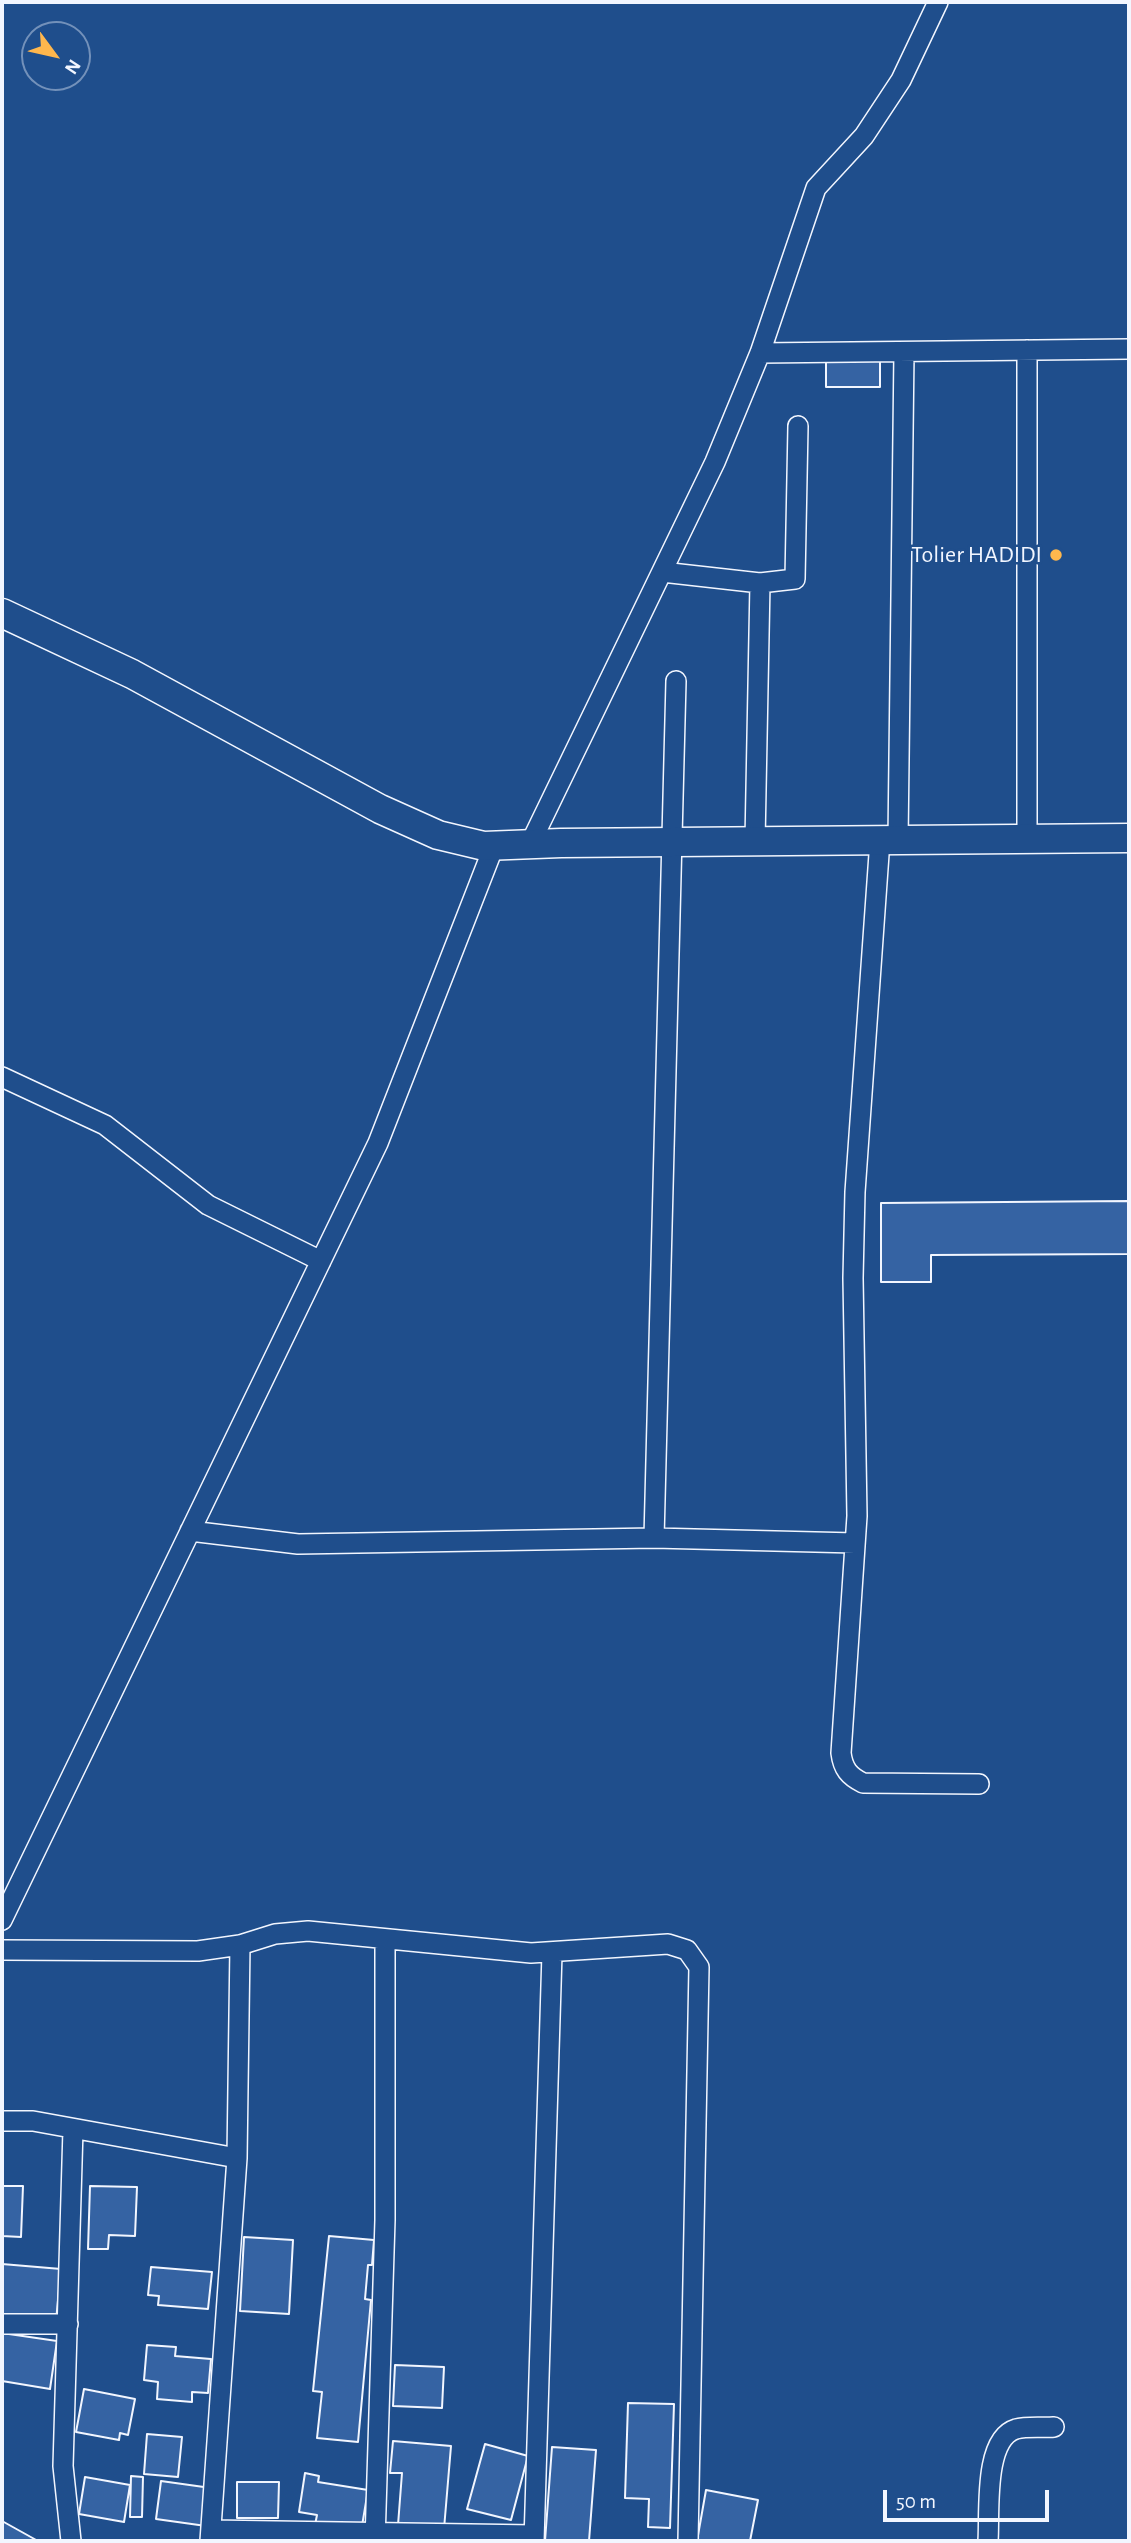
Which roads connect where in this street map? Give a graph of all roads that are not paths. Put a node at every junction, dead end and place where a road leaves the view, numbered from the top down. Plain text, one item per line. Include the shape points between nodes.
1 (938, 2) edge
2 (1129, 349) edge
3 (1027, 350) junction
4 (904, 352) junction
5 (760, 353) junction
6 (798, 426) dead end
7 (662, 572) junction
8 (760, 583) junction
9 (5, 620) edge
10 (676, 681) dead end
11 (1129, 838) edge
12 (1027, 839) junction
13 (889, 840) junction
14 (755, 841) junction
15 (673, 842) junction
16 (530, 844) junction
17 (494, 846) junction
18 (2, 1077) edge
19 (321, 1261) junction
20 (190, 1531) junction
21 (654, 1538) junction
22 (855, 1544) junction
23 (979, 1784) dead end
24 (2, 1920) edge
25 (385, 1940) junction
26 (240, 1945) junction
27 (2, 1950) edge
28 (552, 1952) junction
29 (2, 2122) edge
30 (73, 2129) junction
31 (237, 2158) junction
32 (2, 2324) edge
33 (68, 2324) junction
34 (1054, 2427) dead end
35 (211, 2535) edge
36 (375, 2537) edge
37 (534, 2538) edge
38 (71, 2541) edge
39 (688, 2541) edge
40 (988, 2541) edge

1 - 5 street via 901,80 864,136 816,188
2 - 3 street
3 - 4 street
3 - 12 street
4 - 5 street
4 - 13 street
5 - 7 street
6 - 8 street via 795,579
7 - 8 street
7 - 16 street
8 - 14 street
9 - 17 street via 132,674 380,809 438,835
10 - 15 street
11 - 12 street
12 - 13 street
13 - 14 street
13 - 22 street via 855,1192
14 - 15 street
15 - 16 street
15 - 21 street
16 - 17 street
17 - 19 street via 378,1143
18 - 19 street via 105,1125 208,1205
19 - 20 street
20 - 21 street via 298,1544
20 - 24 street
21 - 22 street
22 - 23 street via 843,1766 863,1783
25 - 26 street via 292,1931
25 - 28 street
25 - 36 street via 385,2220
26 - 27 street via 198,1951
26 - 31 street
28 - 37 street
28 - 39 street via 668,1944 687,1951 699,1967
29 - 30 street via 33,2121
30 - 31 street
30 - 33 street
31 - 35 street
32 - 33 street
33 - 38 street via 63,2466
34 - 40 street via 1015,2429 997,2447 992,2461
35 - 36 street
36 - 37 street

